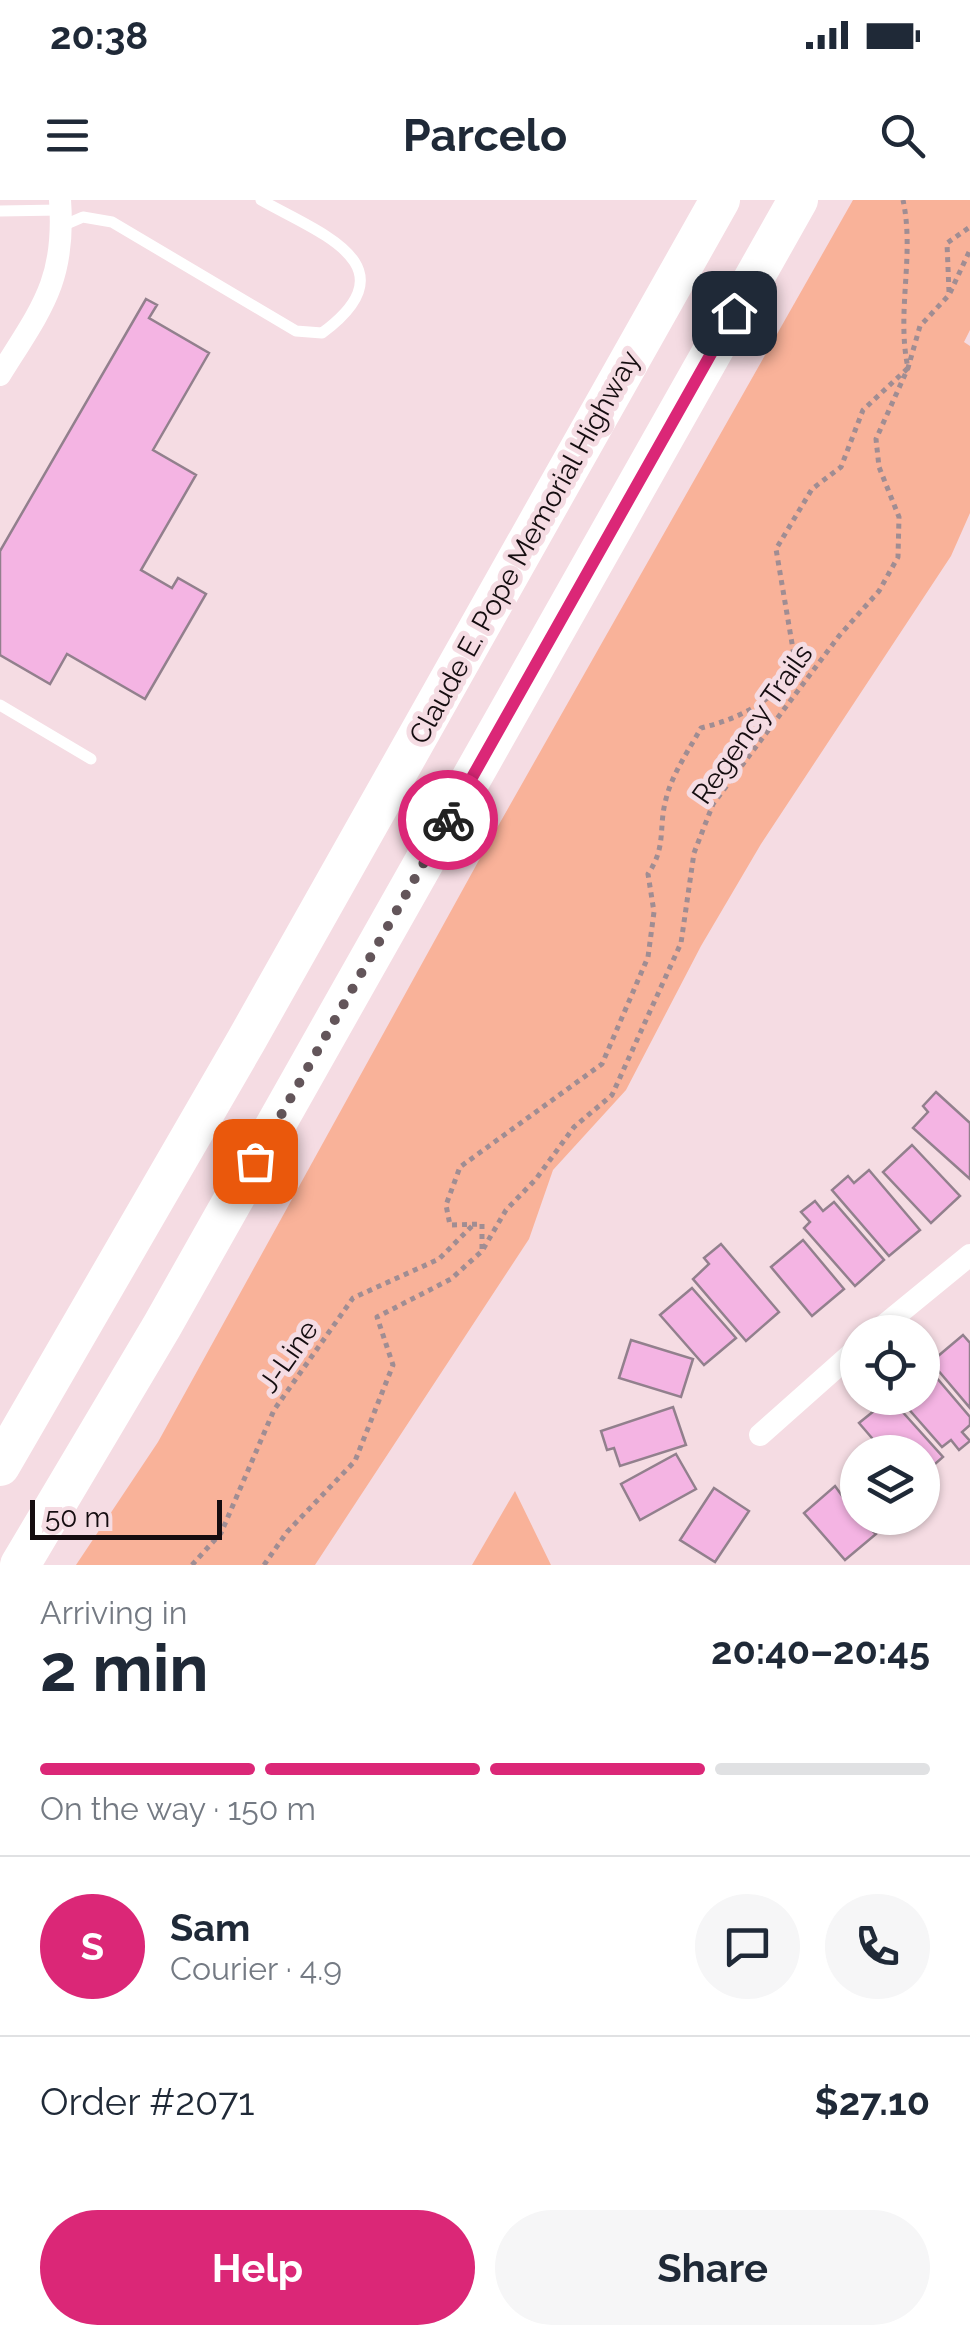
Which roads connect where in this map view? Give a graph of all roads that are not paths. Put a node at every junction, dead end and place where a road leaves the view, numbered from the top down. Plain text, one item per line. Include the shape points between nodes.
1 (261, 200) edge
2 (720, 200) edge
3 (798, 200) edge
4 (0, 210) edge
5 (61, 212) edge
6 (0, 374) edge
7 (2, 711) edge
8 (91, 759) dead end
9 (970, 1254) edge
10 (896, 1315) edge
11 (840, 1364) edge
12 (760, 1435) dead end
13 (0, 1466) edge
14 (20, 1565) edge

1 - 5 lane via 356,260 362,285 348,314 322,332 296,331 112,222
2 - 13 highway, Claude E. Pope Memorial Highway
3 - 14 highway
4 - 5 lane
5 - 6 street via 63,240 50,294
7 - 8 lane
9 - 10 street
11 - 12 street

